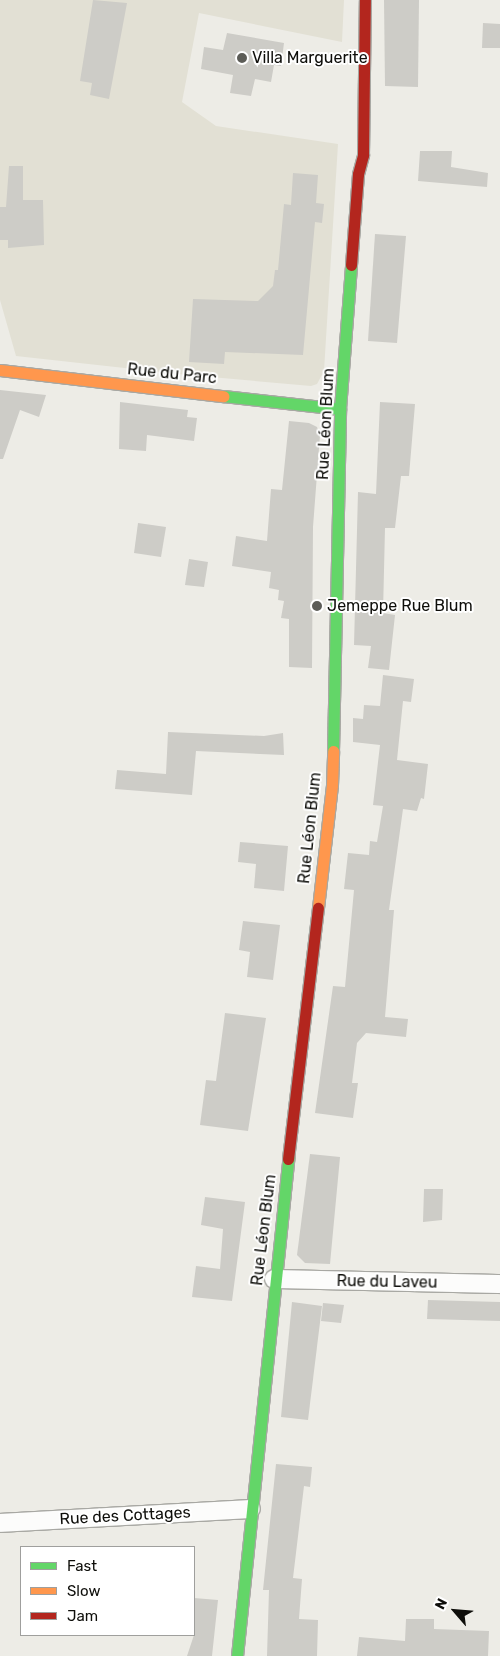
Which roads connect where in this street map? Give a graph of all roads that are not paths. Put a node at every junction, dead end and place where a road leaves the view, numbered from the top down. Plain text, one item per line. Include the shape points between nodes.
1 (364, 0) edge
2 (0, 370) edge
3 (340, 409) junction
4 (274, 1279) junction
5 (500, 1284) edge
6 (251, 1509) junction
7 (0, 1523) edge
8 (237, 1656) edge

1 - 3 street, Rue Léon Blum via 363,155 358,174
2 - 3 street, Rue du Parc
3 - 4 street, Rue Léon Blum via 332,785
4 - 5 street, Rue du Laveu
4 - 6 street, Rue Léon Blum
6 - 7 street, Rue des Cottages
6 - 8 street, Rue Léon Blum

